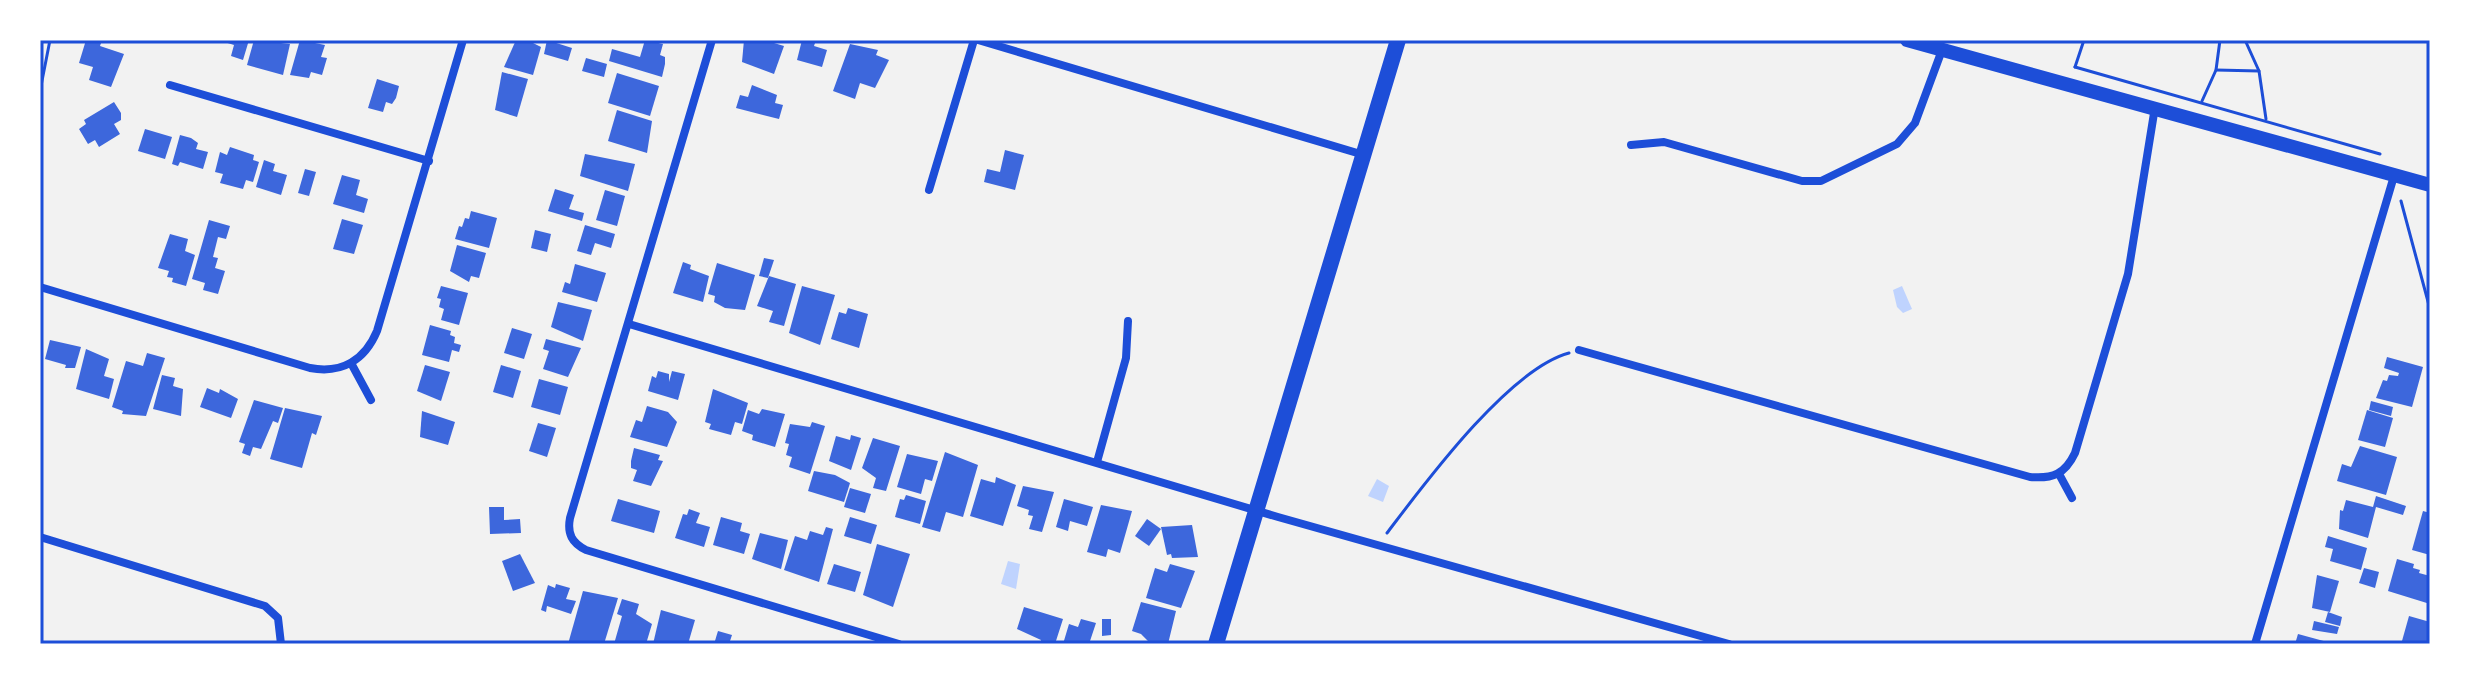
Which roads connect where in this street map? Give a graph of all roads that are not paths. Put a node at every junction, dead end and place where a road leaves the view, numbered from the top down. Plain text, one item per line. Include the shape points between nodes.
1 (463, 40) edge
2 (712, 40) edge
3 (976, 40) edge
4 (1398, 40) edge
5 (1907, 40) edge
6 (1942, 50) junction
7 (170, 85) dead end
8 (2155, 107) junction
9 (1631, 145) dead end
10 (1364, 155) junction
11 (429, 161) junction
12 (2394, 176) junction
13 (2430, 185) edge
14 (929, 190) dead end
15 (40, 287) edge
16 (1128, 321) dead end
17 (629, 324) junction
18 (1579, 350) road end
19 (351, 363) junction
20 (371, 400) dead end
21 (1097, 462) junction
22 (2059, 474) junction
23 (2072, 498) dead end
24 (1256, 511) junction
25 (40, 537) edge
26 (281, 644) edge
27 (899, 644) edge
28 (1216, 644) edge
29 (1729, 644) edge
30 (2255, 644) edge

1 - 11 street
2 - 17 street
3 - 10 street
3 - 14 street
4 - 10 main road
5 - 6 street
6 - 8 street
6 - 9 street via 1915,123 1897,144 1821,181 1802,181 1664,142
7 - 11 street
8 - 12 street
8 - 22 street via 2128,274 2075,453
10 - 24 main road
11 - 19 street via 377,331
12 - 13 street
12 - 30 street
15 - 19 street via 310,368 329,370
16 - 21 street via 1126,358
17 - 21 street
17 - 27 street via 570,518 571,538 586,550
18 - 22 street via 2030,477
19 - 20 street
21 - 24 street
22 - 23 street
24 - 28 main road
24 - 29 street
25 - 26 street via 265,606 278,618

